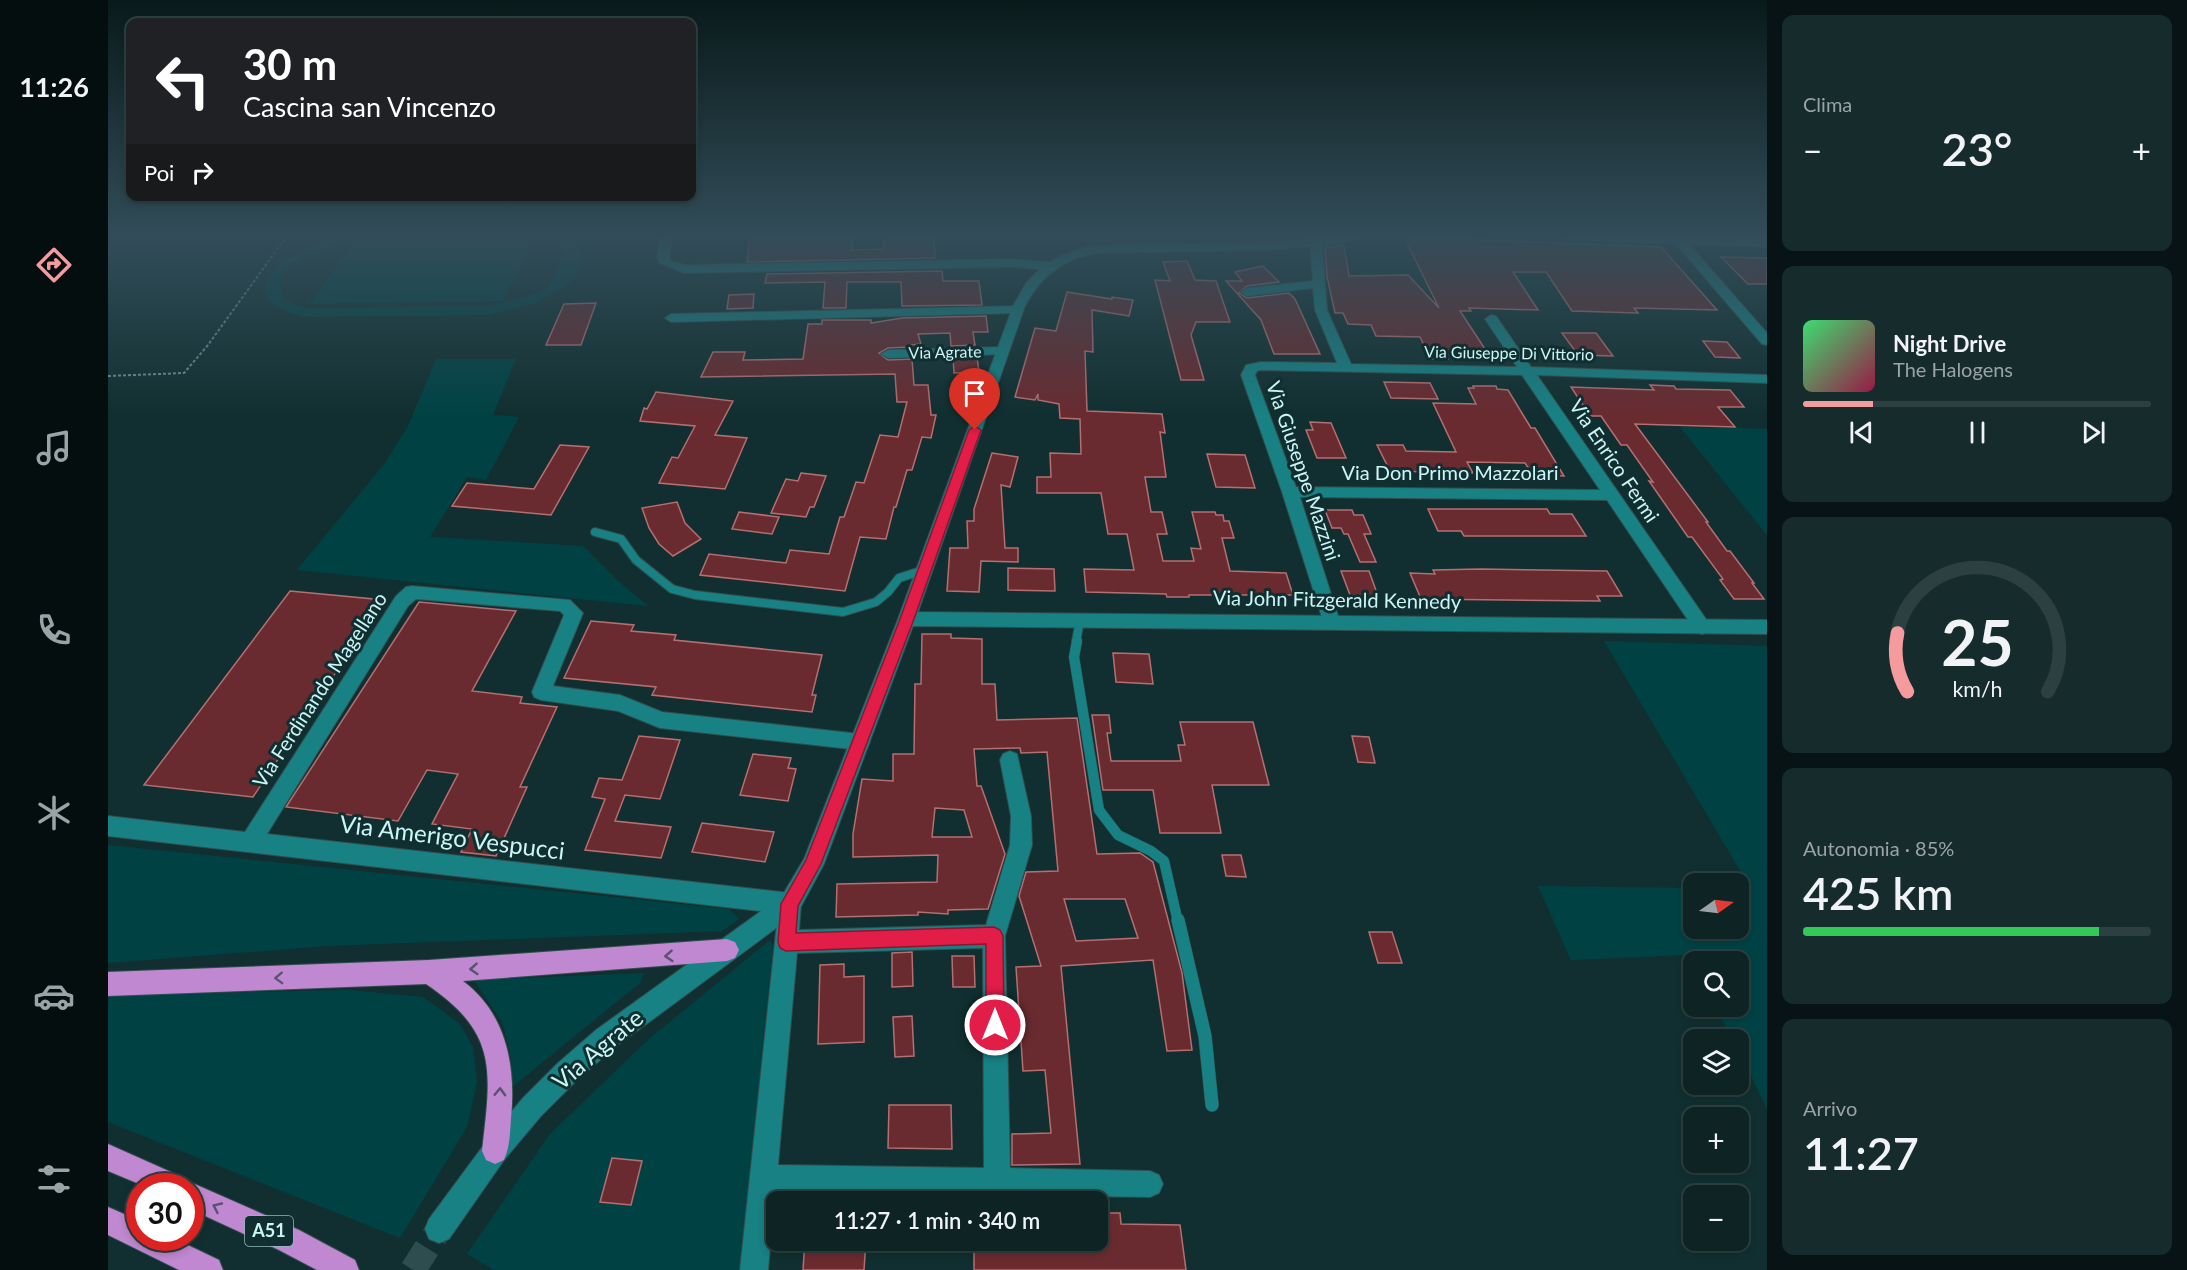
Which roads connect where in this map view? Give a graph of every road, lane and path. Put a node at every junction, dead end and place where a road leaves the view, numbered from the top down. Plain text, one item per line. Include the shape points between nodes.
1 (243, 296) edge
2 (1024, 296) edge
3 (1320, 296) edge
4 (1731, 296) edge
5 (1017, 310) junction
6 (671, 318) dead end
7 (1491, 319) dead end
8 (1762, 330) edge
9 (1767, 341) edge
10 (1002, 351) junction
11 (888, 354) dead end
12 (1251, 368) joint
13 (1346, 368) junction
14 (1528, 371) junction
15 (108, 375) edge
16 (1767, 379) edge
17 (1290, 492) junction
18 (1611, 495) junction
19 (595, 532) dead end
20 (925, 570) junction
21 (907, 619) junction
22 (1080, 620) junction
23 (1331, 622) junction
24 (1702, 627) junction
25 (1767, 627) edge
26 (860, 742) junction
27 (1010, 760) dead end
28 (108, 826) edge
29 (250, 842) junction
30 (790, 904) junction
31 (994, 936) junction
32 (786, 942) junction
33 (727, 950) junction
34 (429, 972) junction
35 (108, 984) edge
36 (1212, 1104) dead end
37 (495, 1151) junction
38 (108, 1157) edge
39 (144, 1173) edge
40 (762, 1178) junction
41 (997, 1182) junction
42 (1150, 1184) dead end
43 (204, 1201) edge
44 (108, 1221) edge
45 (439, 1228) tunnel mouth
46 (126, 1229) edge
47 (170, 1251) edge
48 (209, 1270) edge
49 (345, 1270) edge
50 (754, 1270) edge

1 - 15 path via 184,373
2 - 5 street, Via Agrate
3 - 13 street via 1321,310
4 - 8 street
5 - 6 street
5 - 10 street, Via Agrate
7 - 14 street, Via Enrico Fermi
8 - 9 street
10 - 11 street, Via Agrate
10 - 20 street, Via Agrate
12 - 13 street, Via Giuseppe Di Vittorio
12 - 17 street, Via Giuseppe Mazzini via 1248,375
13 - 14 street, Via Giuseppe Di Vittorio
14 - 16 street, Via Giuseppe Di Vittorio
14 - 18 street, Via Enrico Fermi
17 - 18 street, Via Don Primo Mazzolari
17 - 23 street, Via Giuseppe Mazzini
18 - 24 street, Via Enrico Fermi
19 - 20 lane via 621,539 636,560 672,589 718,598 843,612 861,610 889,594 899,578
20 - 21 street, Via Agrate
21 - 22 street, Via John Fitzgerald Kennedy
21 - 26 street, Via Agrate
22 - 23 street, Via John Fitzgerald Kennedy
22 - 36 lane via 1074,657 1099,810 1108,827 1127,841 1155,851 1164,861 1205,1036
23 - 24 street, Via John Fitzgerald Kennedy
24 - 25 street, Via John Fitzgerald Kennedy
26 - 29 street, Via Ferdinando Magellano via 660,720 620,703 541,692 574,613 564,605 412,592 402,601
26 - 30 street, Via Agrate via 809,873
27 - 31 street via 1021,816 1021,845
28 - 29 street, Via Amerigo Vespucci
29 - 30 street, Via Amerigo Vespucci
30 - 32 street, Via Agrate
30 - 33 street, Via Agrate
31 - 32 street
31 - 41 street
32 - 40 street, Via Agrate
33 -> 34 highway
33 - 37 street, Via Agrate via 591,1051 532,1107
34 -> 35 highway
37 -> 34 highway via 500,1068 494,1042 476,1009
37 - 45 street, Via Agrate
38 - 39 highway
40 - 41 street
40 - 50 street, Via Agrate
41 - 42 street
49 -> 43 highway, A51
44 - 46 highway
47 - 48 highway

